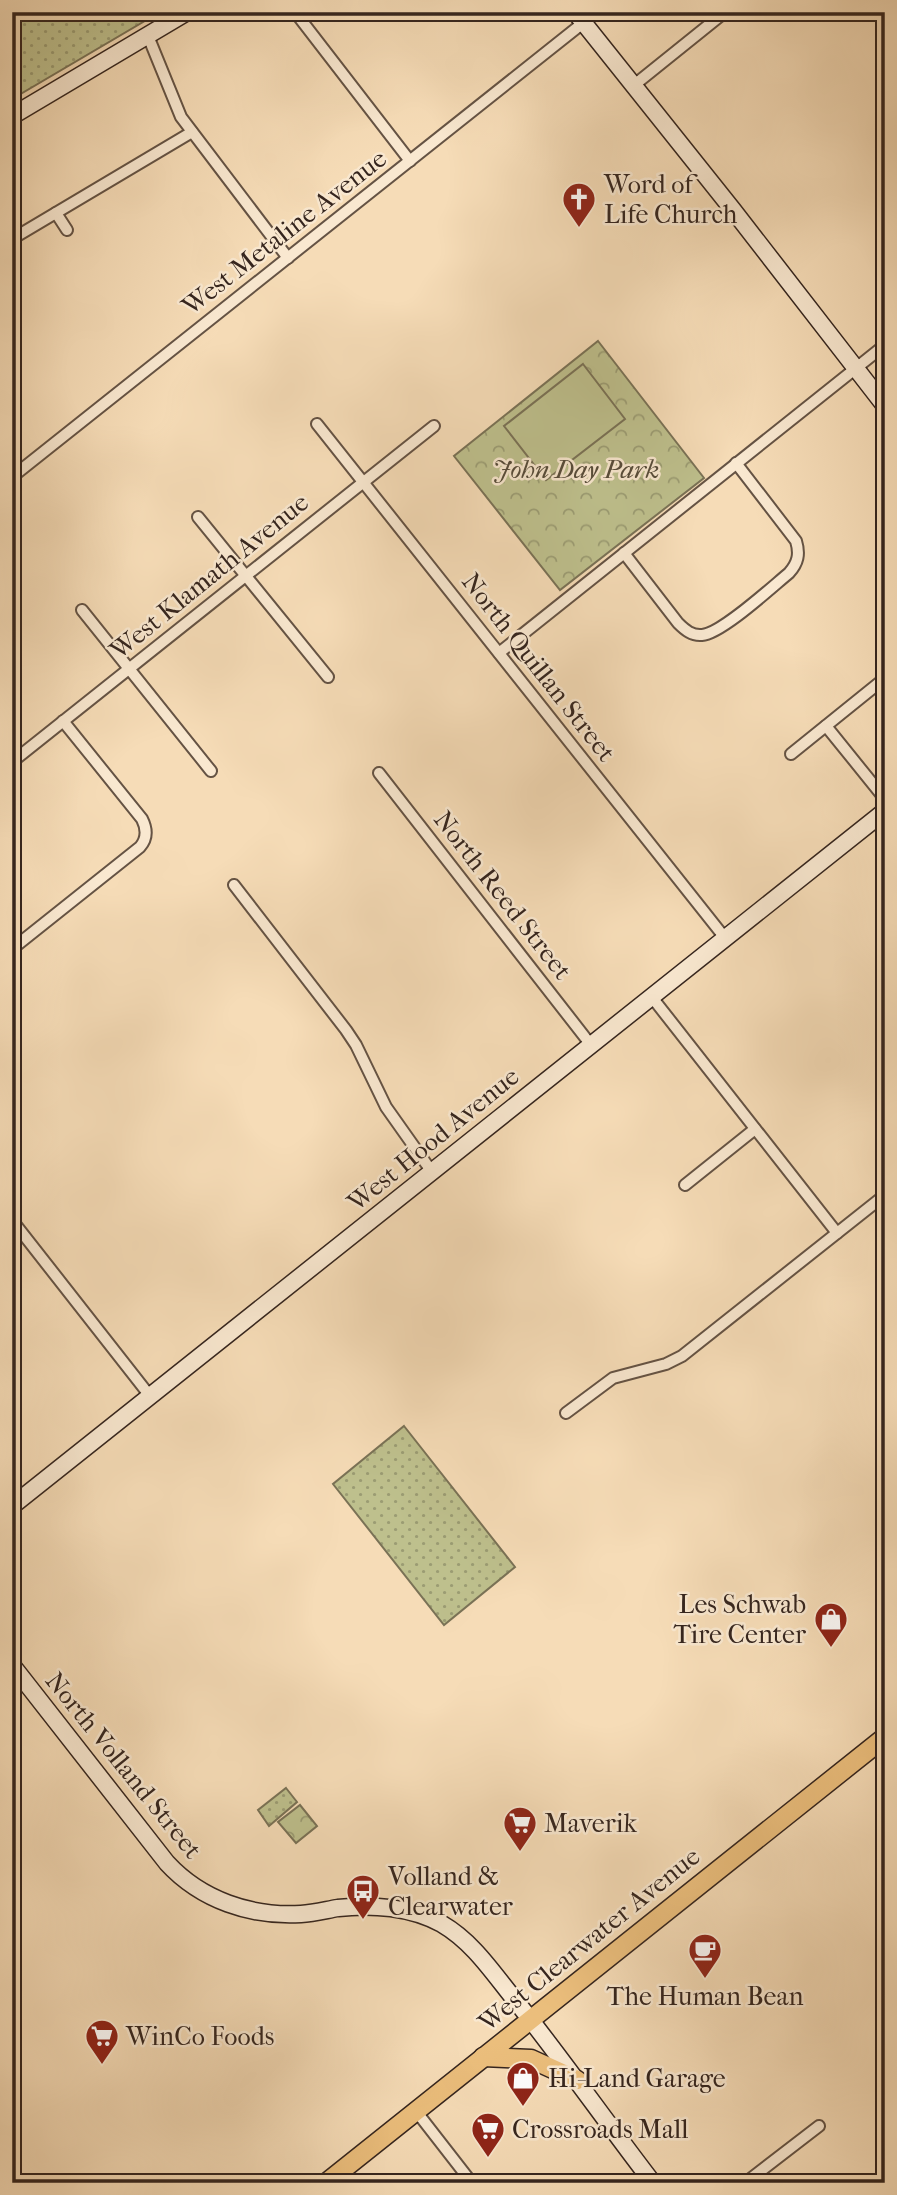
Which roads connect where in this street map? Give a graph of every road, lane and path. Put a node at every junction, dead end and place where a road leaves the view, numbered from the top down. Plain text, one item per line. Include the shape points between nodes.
1 (187, 12) edge
2 (295, 12) edge
3 (725, 12) edge
4 (579, 18) edge
5 (148, 36) junction
6 (633, 86) junction
7 (12, 116) edge
8 (192, 132) junction
9 (410, 161) junction
10 (56, 213) junction
11 (67, 230) dead end
12 (12, 239) edge
13 (288, 258) junction
14 (885, 345) edge
15 (855, 368) junction
16 (885, 406) edge
17 (317, 424) dead end
18 (434, 426) dead end
19 (736, 463) junction
20 (12, 477) edge
21 (363, 482) junction
22 (198, 517) dead end
23 (624, 553) junction
24 (246, 576) junction
25 (82, 610) dead end
26 (499, 653) junction
27 (130, 669) junction
28 (328, 677) dead end
29 (879, 683) dead end
30 (64, 721) junction
31 (826, 726) junction
32 (791, 754) dead end
33 (12, 762) edge
34 (211, 771) dead end
35 (379, 773) dead end
36 (884, 809) edge
37 (234, 885) dead end
38 (725, 938) junction
39 (12, 949) edge
40 (651, 996) junction
41 (591, 1045) junction
42 (755, 1129) junction
43 (432, 1172) junction
44 (684, 1185) dead end
45 (885, 1195) edge
46 (12, 1220) edge
47 (837, 1233) junction
48 (150, 1396) junction
49 (566, 1413) dead end
50 (12, 1506) edge
51 (12, 1665) edge
52 (885, 1737) edge
53 (531, 2019) junction
54 (483, 2057) junction
55 (577, 2080) junction
56 (416, 2111) junction
57 (819, 2126) dead end
58 (326, 2183) edge
59 (472, 2183) edge
60 (653, 2183) edge
61 (745, 2183) edge

1 - 5 street
2 - 9 street
3 - 6 street
4 - 6 street
4 - 9 street, West Metaline Avenue
5 - 7 street
5 - 8 street via 181,117
6 - 15 street
8 - 10 street
8 - 13 street
9 - 13 street, West Metaline Avenue
10 - 11 street
10 - 12 street
13 - 20 street, West Metaline Avenue
14 - 15 street
15 - 16 street
15 - 19 street
17 - 21 street, North Quillan Street
18 - 21 street, West Klamath Avenue
19 - 23 street
19 - 23 street via 796,541 799,555 789,573 716,631 698,635 684,629
21 - 24 street, West Klamath Avenue
21 - 26 street, North Quillan Street
22 - 24 street
23 - 26 street
24 - 27 street, West Klamath Avenue
24 - 28 street
25 - 27 street
26 - 38 street, North Quillan Street
27 - 30 street, West Klamath Avenue
27 - 34 street
29 - 31 street
30 - 33 street, West Klamath Avenue
30 - 39 street via 142,819 146,832 140,848
31 - 32 street
31 - 36 street
35 - 41 street, North Reed Street
36 - 38 street, West Hood Avenue
37 - 43 street via 346,1030 386,1107
38 - 40 street, West Hood Avenue
40 - 41 street, West Hood Avenue
40 - 42 street
41 - 43 street, West Hood Avenue
42 - 44 street
42 - 47 street
43 - 48 street, West Hood Avenue
45 - 47 street
46 - 48 street
47 - 49 street via 682,1356 612,1378
48 - 50 street, West Hood Avenue
51 - 53 street, North Volland Street via 167,1863 186,1880 218,1899 253,1911 303,1914 369,1906 401,1910 440,1923 474,1950
52 - 53 main road, West Clearwater Avenue
53 - 54 main road, West Clearwater Avenue
53 - 55 street, North Volland Street
54 - 55 main road via 531,2059
54 - 56 main road, West Clearwater Avenue
55 - 60 street, North Volland Street
56 - 58 main road, West Clearwater Avenue
56 - 59 street
57 - 61 street

